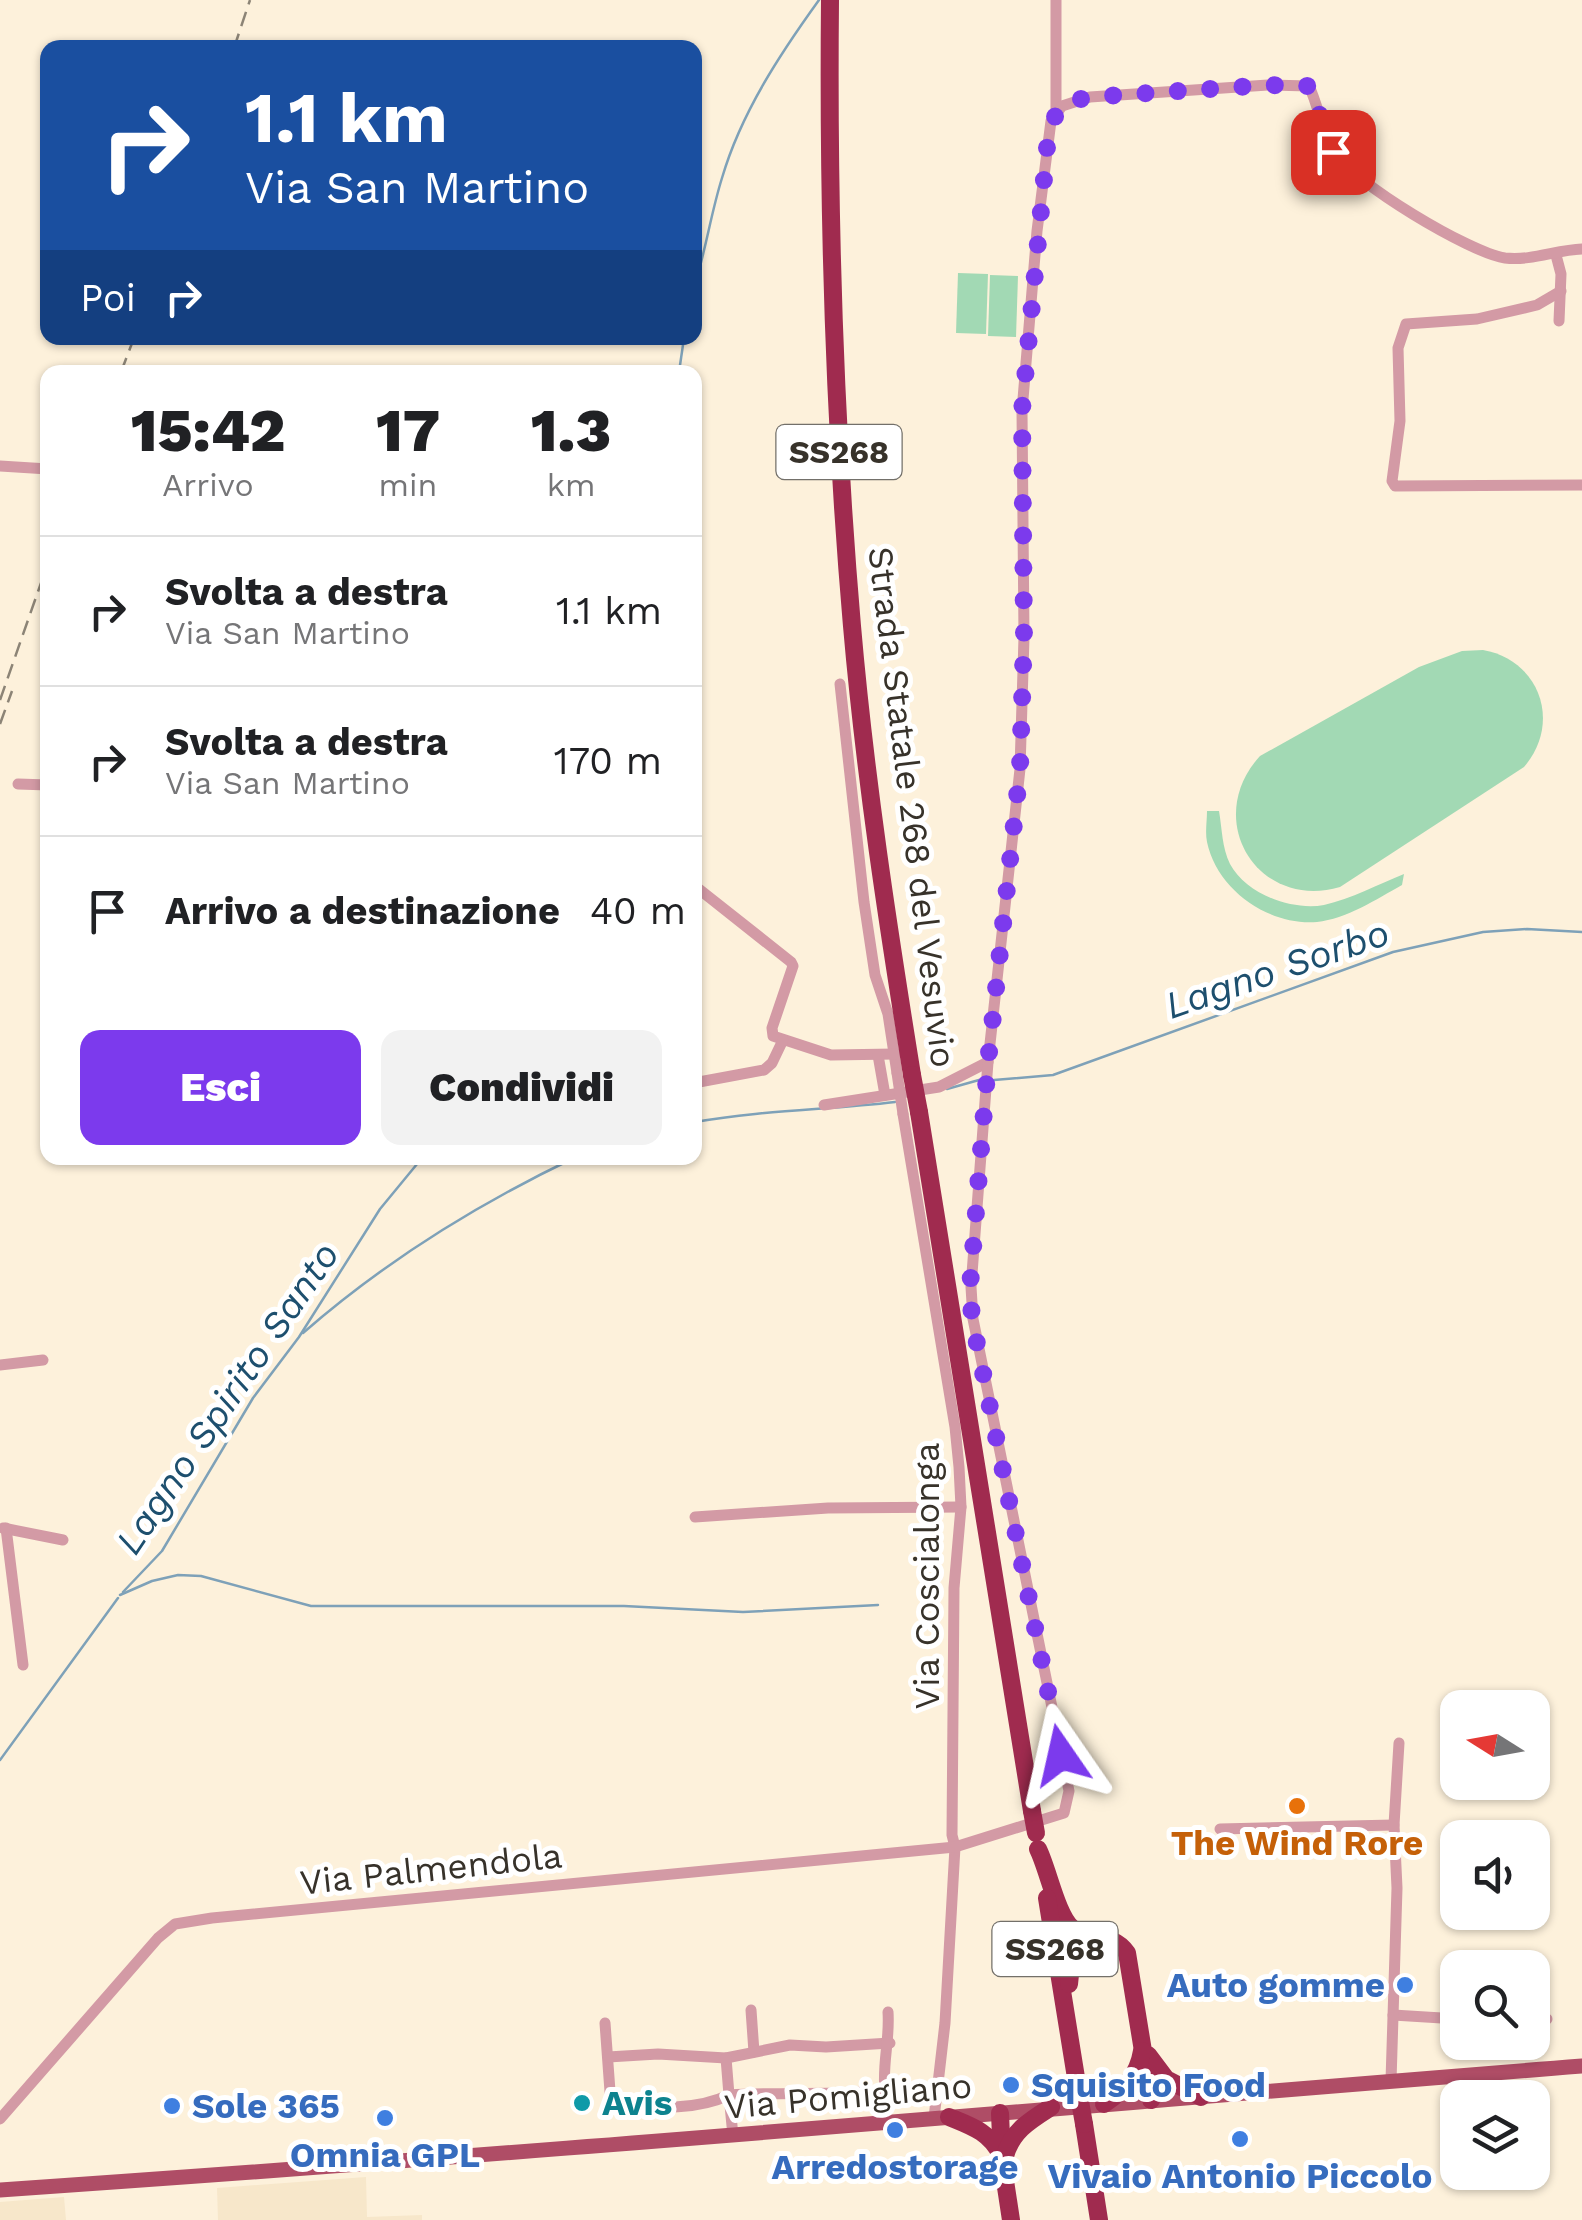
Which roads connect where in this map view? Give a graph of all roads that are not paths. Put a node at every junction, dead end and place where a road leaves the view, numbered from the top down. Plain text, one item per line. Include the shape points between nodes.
1 (830, 0) edge
2 (1056, 0) edge
3 (1056, 112) junction
4 (1582, 249) edge
5 (1556, 255) junction
6 (1561, 291) junction
7 (1560, 321) dead end
8 (0, 466) edge
9 (40, 469) edge
10 (1582, 485) edge
11 (840, 684) dead end
12 (18, 784) dead end
13 (40, 785) edge
14 (702, 891) edge
15 (783, 1040) junction
16 (878, 1054) junction
17 (895, 1054) junction
18 (988, 1062) junction
19 (905, 1074) junction
20 (702, 1081) edge
21 (886, 1095) junction
22 (824, 1105) dead end
23 (911, 1113) junction
24 (42, 1360) dead end
25 (0, 1365) edge
26 (961, 1507) junction
27 (695, 1517) dead end
28 (3, 1528) edge
29 (63, 1540) dead end
30 (23, 1666) dead end
31 (1399, 1742) dead end
32 (1394, 1825) junction
33 (1220, 1830) dead end
34 (1037, 1841) junction
35 (955, 1848) junction
36 (1094, 1936) junction
37 (750, 2010) dead end
38 (888, 2012) dead end
39 (1394, 2015) junction
40 (1440, 2017) edge
41 (605, 2022) dead end
42 (890, 2043) junction
43 (1144, 2046) junction
44 (1072, 2049) junction
45 (754, 2052) junction
46 (608, 2057) junction
47 (726, 2058) junction
48 (1582, 2066) edge
49 (1391, 2081) junction
50 (729, 2094) junction
51 (1201, 2097) junction
52 (1152, 2100) junction
53 (1104, 2104) junction
54 (1050, 2107) junction
55 (1000, 2113) junction
56 (942, 2117) junction
57 (0, 2119) edge
58 (1085, 2134) junction
59 (733, 2136) junction
60 (1002, 2161) junction
61 (0, 2182) edge
62 (8, 2190) edge
63 (1012, 2220) edge
64 (1087, 2220) edge
65 (1099, 2220) edge

1 - 19 highway, Strada Statale 268 del Vesuvio / SS268 via 830,224 842,502
2 - 3 street
3 - 5 street via 1090,97 1309,86 1333,152 1378,190 1493,256
3 - 18 street via 1048,137 1022,410 1020,769
4 - 5 street
5 - 6 street
6 - 7 street
6 - 10 street via 1537,305 1477,319 1406,324 1398,348 1400,421 1392,481
8 - 9 street
11 - 17 street via 864,902
12 - 13 street
14 - 15 street via 792,962 772,1034
15 - 16 street via 831,1055
15 - 20 street via 764,1070
16 - 17 street
16 - 21 street
17 - 19 street
18 - 21 street via 938,1087
18 - 35 street, Via Palmendola via 972,1319 1069,1792 1064,1813
19 - 23 highway, Strada Statale 268 del Vesuvio / SS268, bridge
21 - 22 street
23 - 26 street, Via Coscialonga
23 - 34 highway, Strada Statale 268 del Vesuvio / SS268, bridge
24 - 25 street
26 - 27 street
26 - 35 street, Via Coscialonga via 954,1588
28 - 29 street
28 - 30 street
31 - 32 street
32 - 33 street
32 - 39 street
34 - 36 highway, SS268 via 1062,1918
34 - 44 highway, Strada Statale 268 del Vesuvio / SS268
35 - 56 street, Via Coscialonga
35 - 57 street, Via Palmendola via 174,1924
36 - 43 highway, SS268 via 1109,1937 1127,1953
36 - 44 highway via 1078,1946 1069,1966
37 - 45 street
38 - 42 street
39 - 40 street
39 - 49 street
41 - 46 street
42 - 45 street
42 - 50 street via 885,2091
43 - 51 highway via 1166,2079
43 - 52 highway, SS268
43 - 53 highway via 1132,2080
44 - 58 highway, Strada Statale 268 del Vesuvio / SS268, bridge
45 - 47 street
46 - 47 street
46 - 50 street via 611,2105 666,2108
47 - 50 street
48 - 49 main road, Via Pomigliano
49 - 51 main road, Via Pomigliano
50 - 59 street
51 - 52 main road, Via Pomigliano
52 - 53 main road, Via Pomigliano
53 - 54 main road, Via Pomigliano
54 - 55 main road, Via Pomigliano
54 - 60 highway via 1018,2131
55 - 56 main road, Via Pomigliano
55 - 60 highway
56 - 59 main road, Via Pomigliano
56 - 60 highway via 985,2133
58 - 64 highway, SS268
58 - 65 highway, SS268
59 - 62 main road, Via Pomigliano
60 - 63 highway
61 - 62 main road

